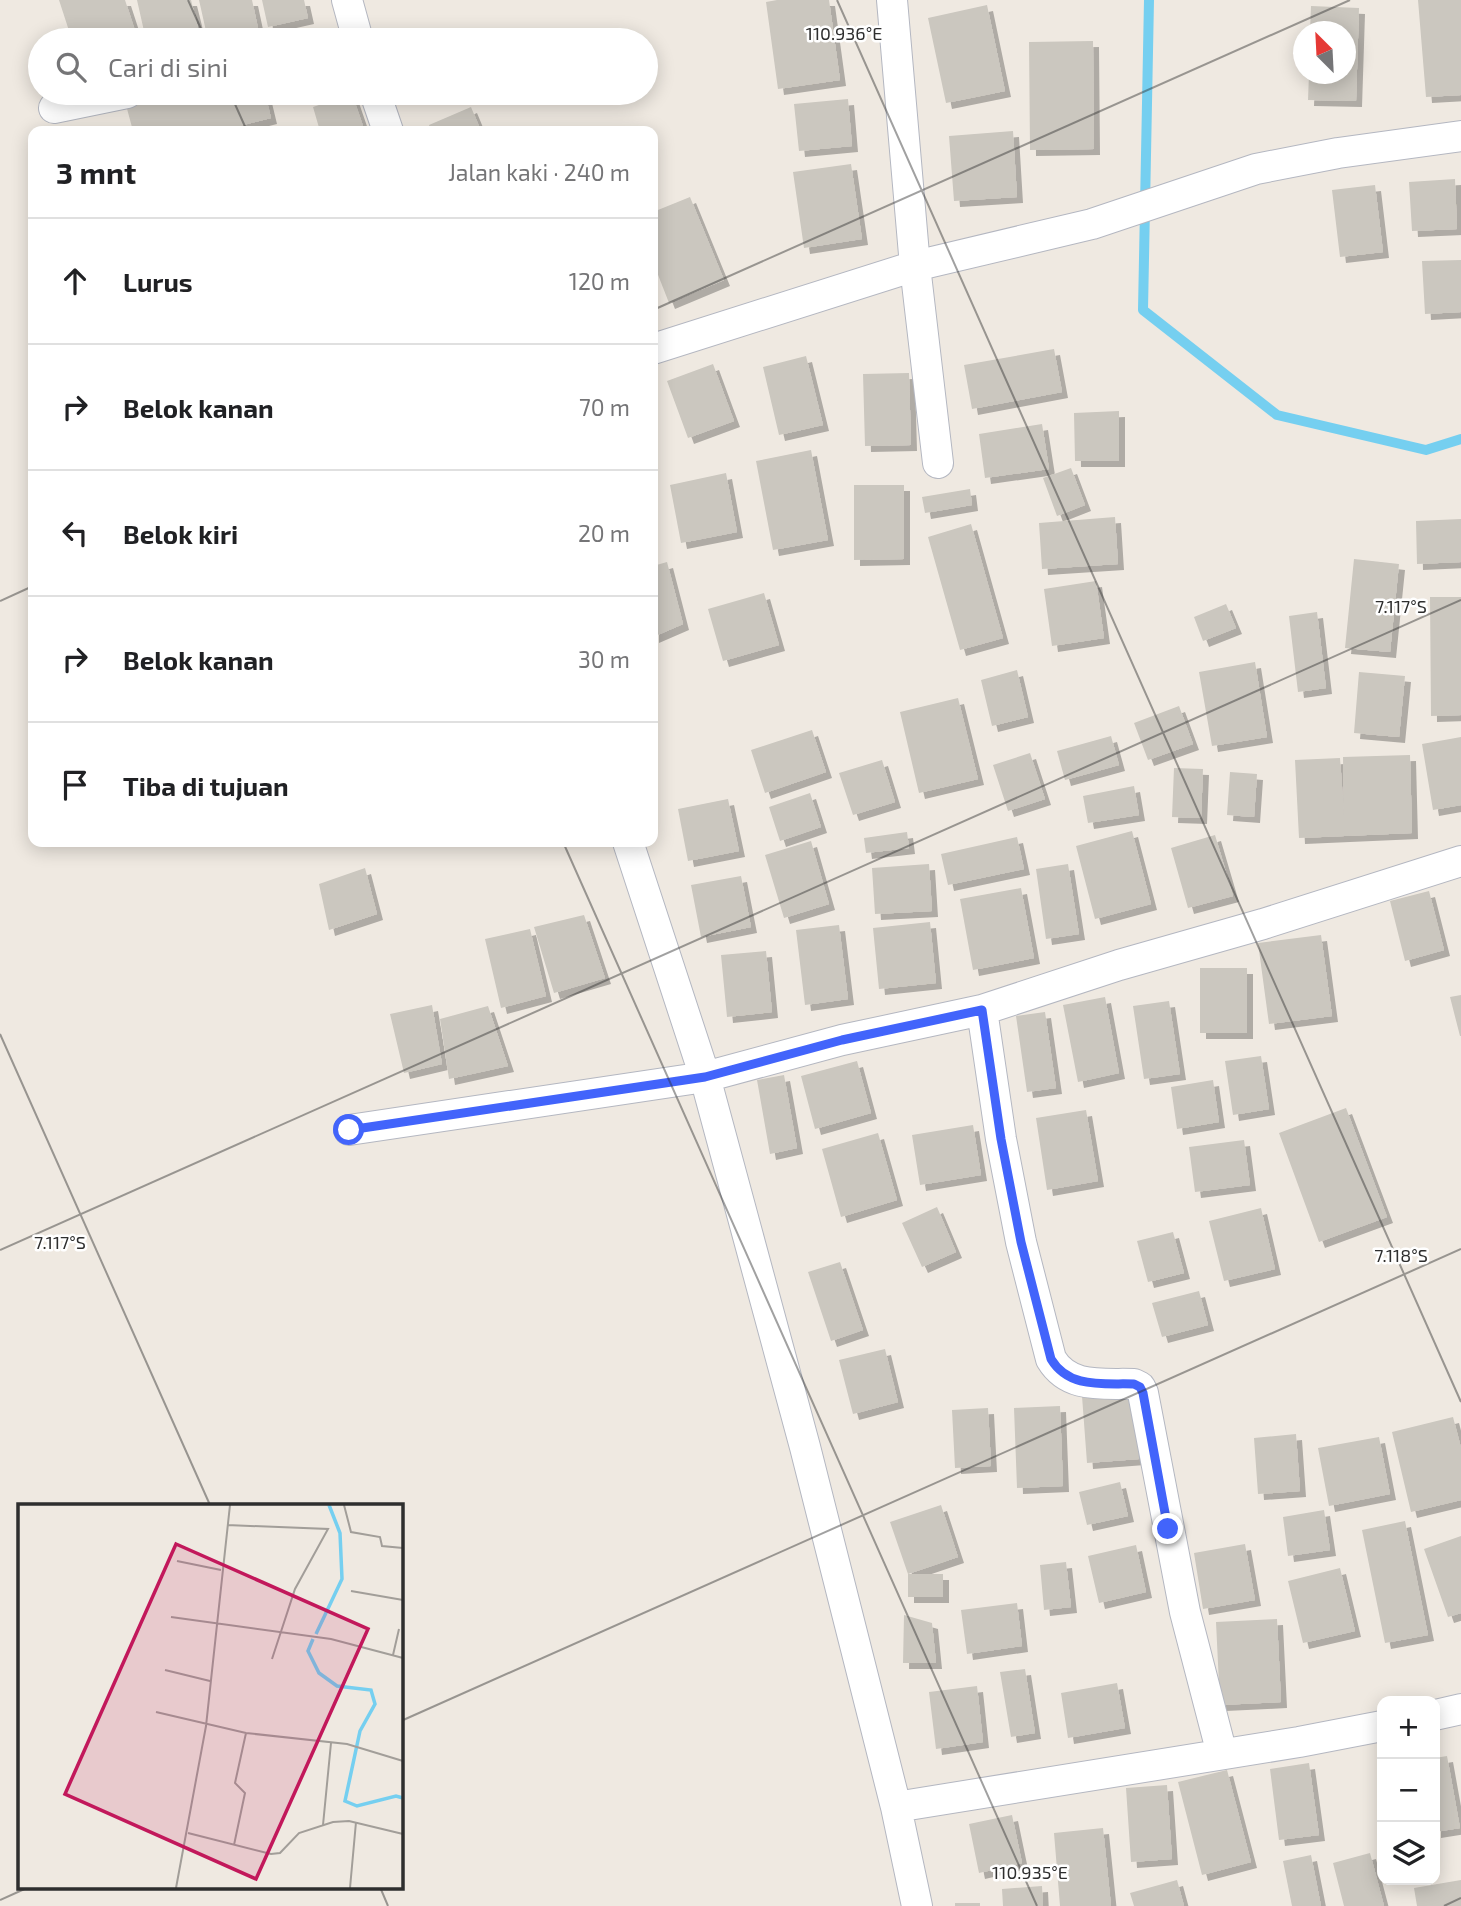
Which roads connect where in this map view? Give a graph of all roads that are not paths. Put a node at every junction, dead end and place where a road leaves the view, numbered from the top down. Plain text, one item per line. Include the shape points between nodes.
1 (347, 0) edge
2 (892, 0) edge
3 (355, 28) edge
4 (69, 105) edge
5 (379, 105) edge
6 (54, 108) dead end
7 (386, 126) edge
8 (1461, 136) edge
9 (915, 266) junction
10 (658, 347) edge
11 (938, 463) dead end
12 (630, 847) edge
13 (1461, 861) edge
14 (982, 1010) junction
15 (705, 1077) junction
16 (349, 1130) dead end
17 (1461, 1709) edge
18 (1440, 1714) edge
19 (1377, 1727) edge
20 (1222, 1754) junction
21 (896, 1807) junction
22 (917, 1906) edge

1 - 3 street
2 - 9 street
4 - 6 street
5 - 7 street
8 - 9 street via 1256,169 1092,224
9 - 10 street
9 - 11 street
12 - 15 street
13 - 14 street
14 - 15 street via 842,1040
14 - 20 street via 1021,1242 1051,1359 1067,1377 1134,1384 1143,1393 1185,1612
15 - 16 street
15 - 21 street
17 - 18 street
19 - 20 street
20 - 21 street
21 - 22 street

